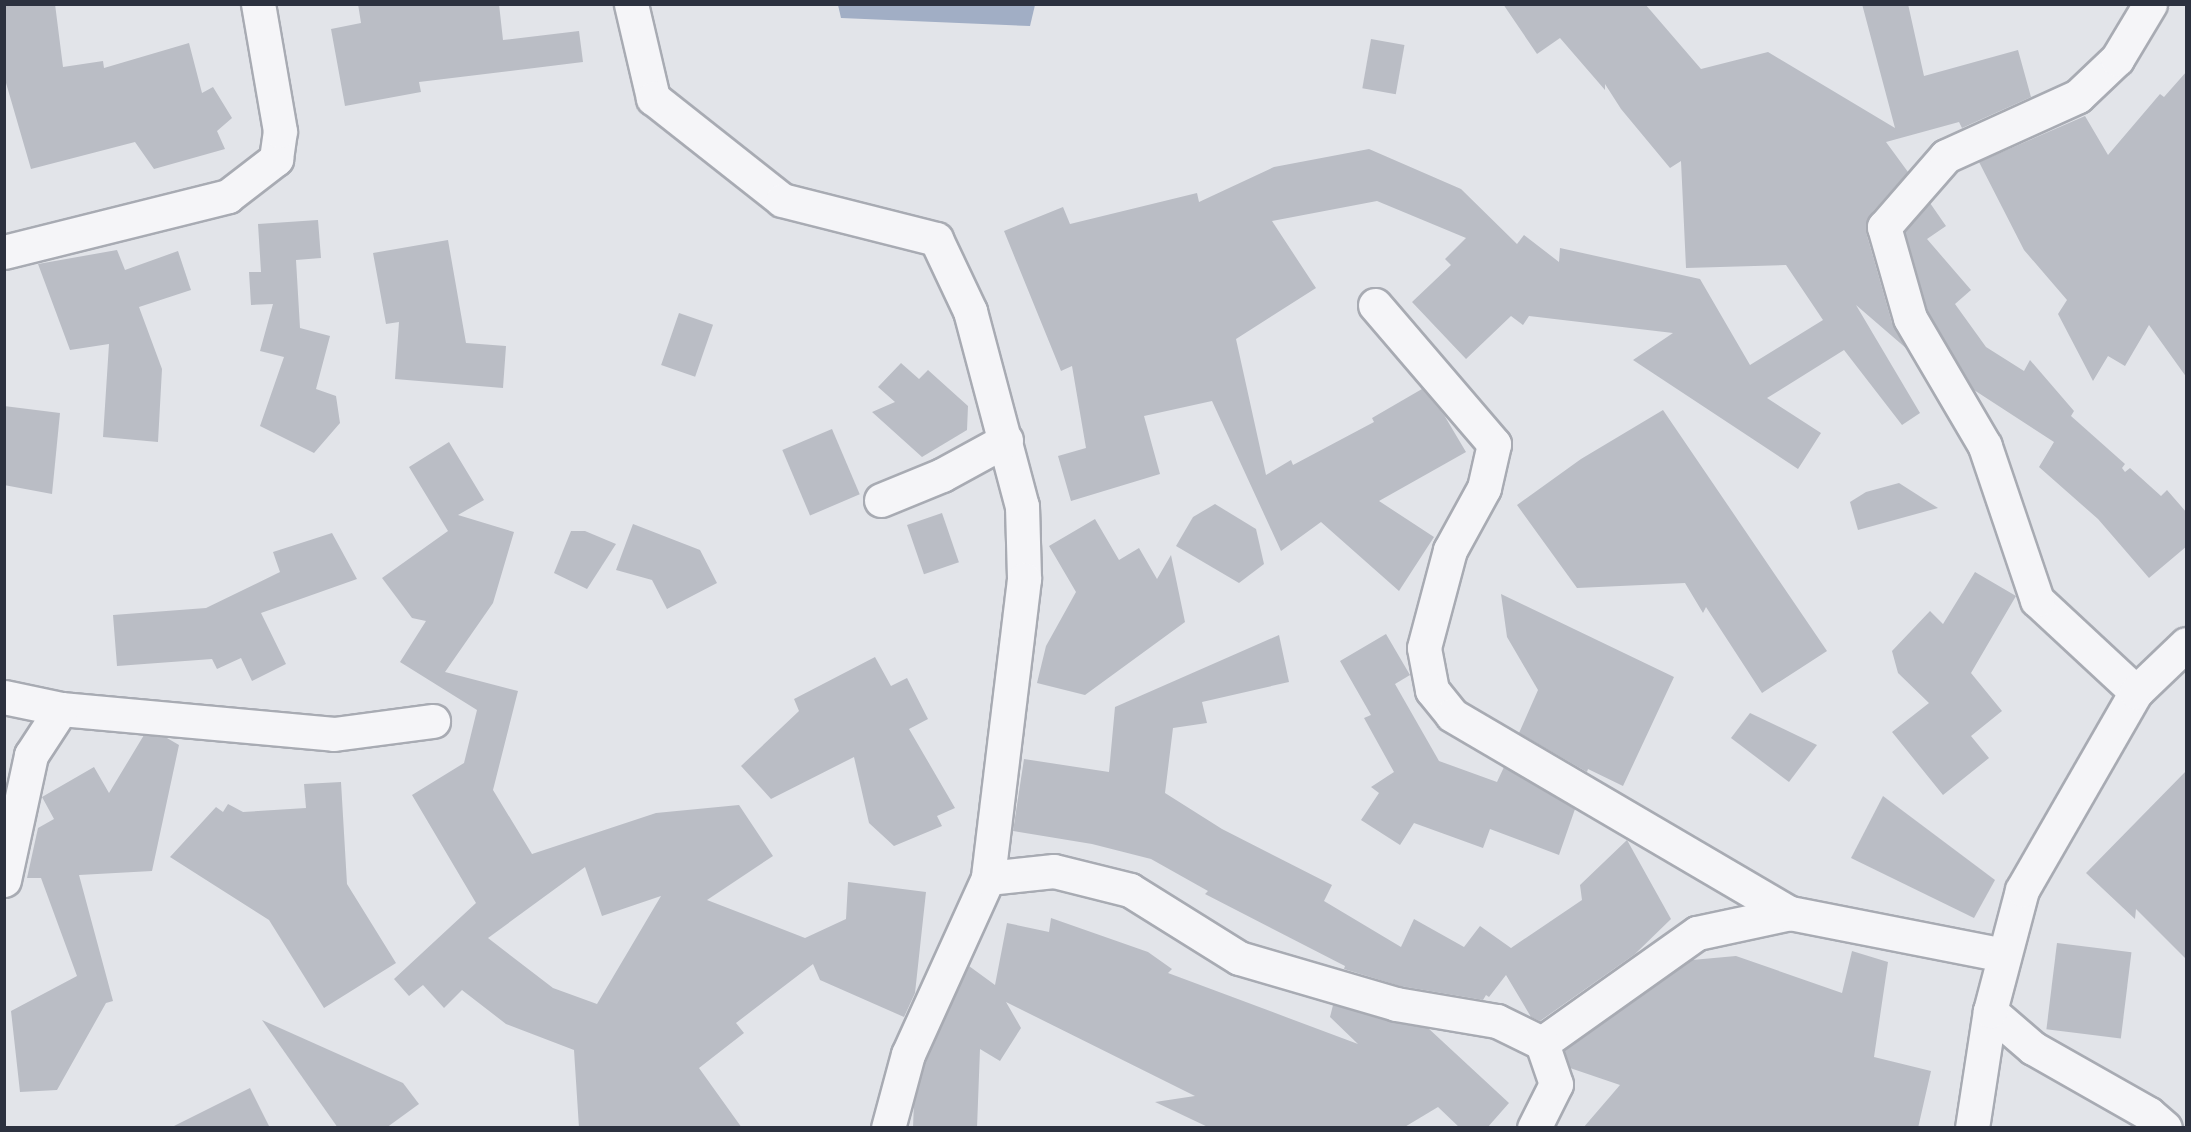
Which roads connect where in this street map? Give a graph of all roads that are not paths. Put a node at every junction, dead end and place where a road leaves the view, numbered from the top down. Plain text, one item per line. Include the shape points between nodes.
1 (258, 4) edge
2 (631, 4) edge
3 (2150, 4) edge
4 (4, 252) edge
5 (1375, 305) dead end
6 (1006, 440) junction
7 (881, 500) dead end
8 (2187, 644) edge
9 (2136, 692) junction
10 (4, 697) edge
11 (61, 709) junction
12 (433, 721) dead end
13 (988, 878) junction
14 (4, 880) edge
15 (1790, 914) junction
16 (2004, 955) junction
17 (1990, 1011) junction
18 (1542, 1043) junction
19 (888, 1128) edge
20 (1534, 1128) edge
21 (1972, 1128) edge
22 (2164, 1128) edge

1 - 4 street via 280,131 276,159 228,196
2 - 6 street via 653,98 782,200 936,240 970,311
3 - 9 street via 2117,59 2078,96 1946,156 1884,226 1910,318 1985,446 2037,600
5 - 15 street via 1494,444 1484,488 1450,550 1424,648 1432,690 1452,716
6 - 7 street via 942,475
6 - 13 street via 1022,506 1024,579
8 - 9 street
9 - 16 street via 2022,890
10 - 11 street
11 - 12 street via 334,734
11 - 14 street via 31,755
13 - 18 street via 1054,871 1130,890 1239,958 1396,1004 1497,1021
13 - 19 street via 908,1054
15 - 16 street
15 - 18 street via 1697,933
16 - 17 street
17 - 21 street
17 - 22 street via 2033,1048 2149,1114
18 - 20 street via 1556,1084

